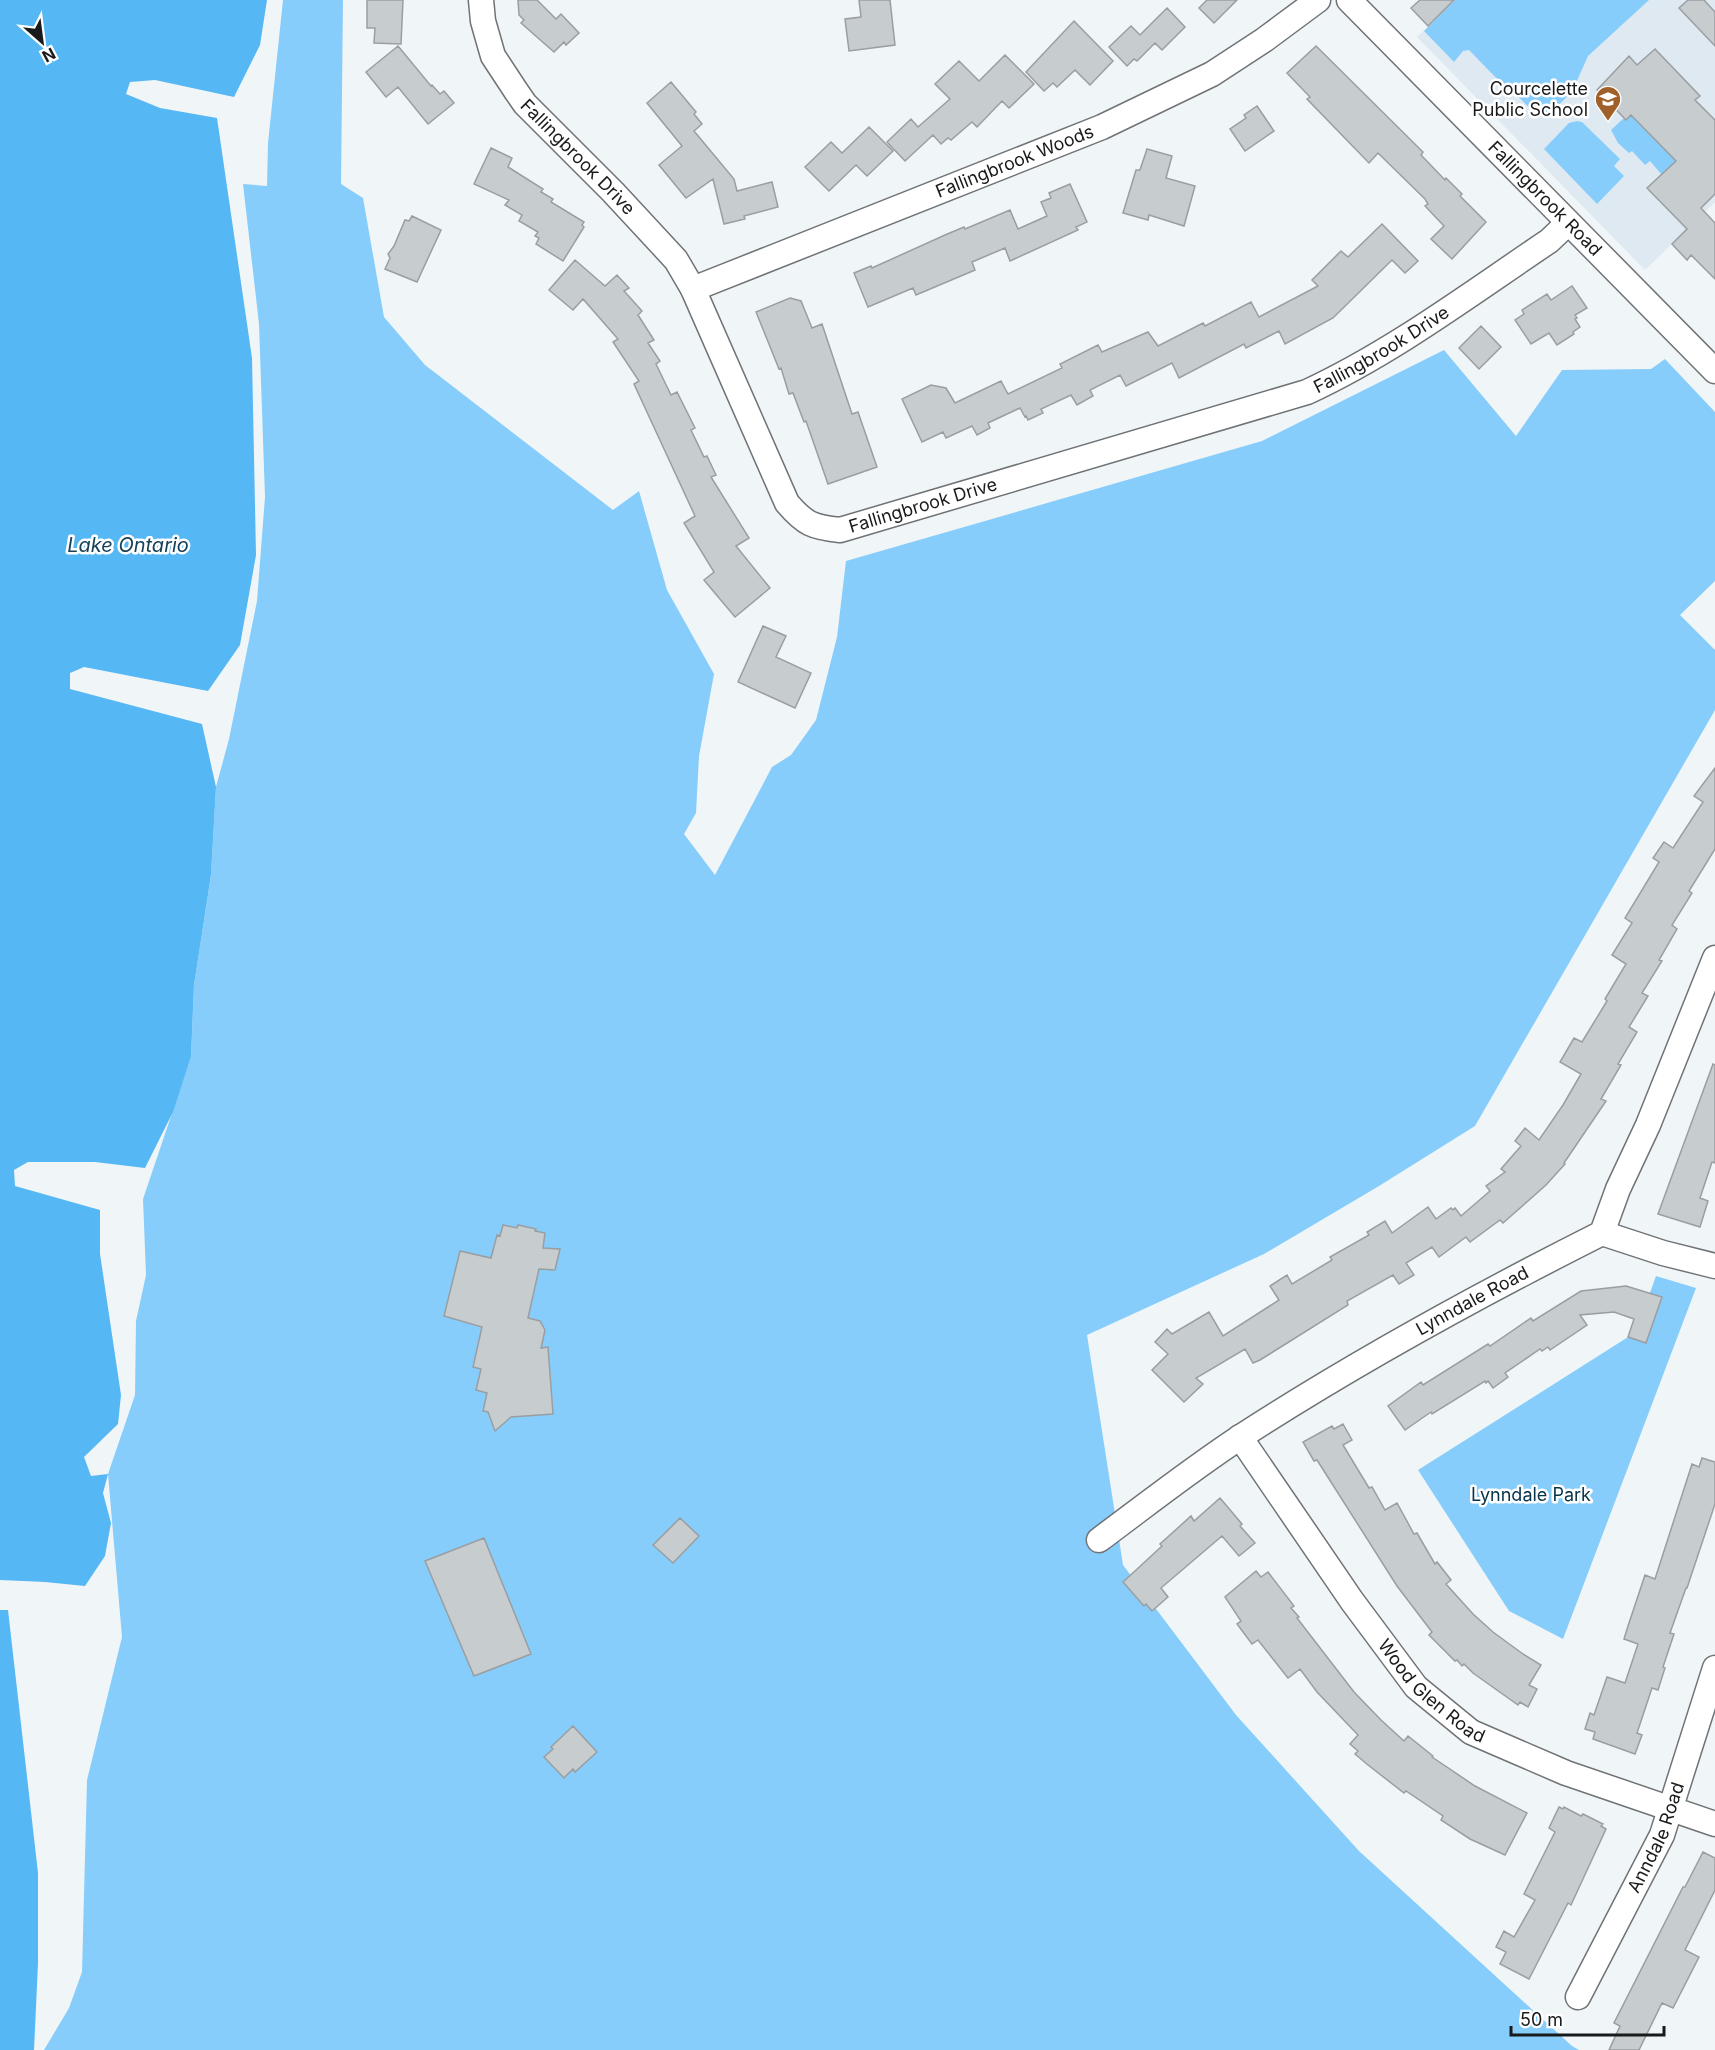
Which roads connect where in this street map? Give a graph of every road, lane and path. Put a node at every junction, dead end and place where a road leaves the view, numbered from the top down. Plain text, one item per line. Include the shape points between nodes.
1 (481, 0) edge
2 (1318, 0) edge
3 (1349, 0) edge
4 (1568, 223) junction
5 (693, 289) junction
6 (1715, 371) edge
7 (1715, 958) edge
8 (1602, 1233) junction
9 (1715, 1266) edge
10 (1240, 1437) junction
11 (1099, 1540) dead end
12 (1715, 1668) edge
13 (1671, 1808) junction
14 (1715, 1824) edge
15 (1578, 1996) dead end

1 - 5 street, Fallingbrook Drive via 493,56 525,104 676,260
2 - 5 street, Fallingbrook Woods via 1212,74 1102,128
3 - 4 street, Fallingbrook Road
4 - 5 street, Fallingbrook Drive via 1549,241 1389,349 1307,393 840,530 821,528 800,519 787,503
4 - 6 street, Fallingbrook Road
7 - 8 street
8 - 9 street
8 - 10 street, Lynndale Road via 1493,1288
10 - 11 street, Lynndale Road
10 - 13 street, Wood Glen Road via 1416,1687 1471,1732 1566,1773
12 - 13 street, Anndale Road
13 - 14 street, Wood Glen Road
13 - 15 street, Anndale Road via 1662,1835

